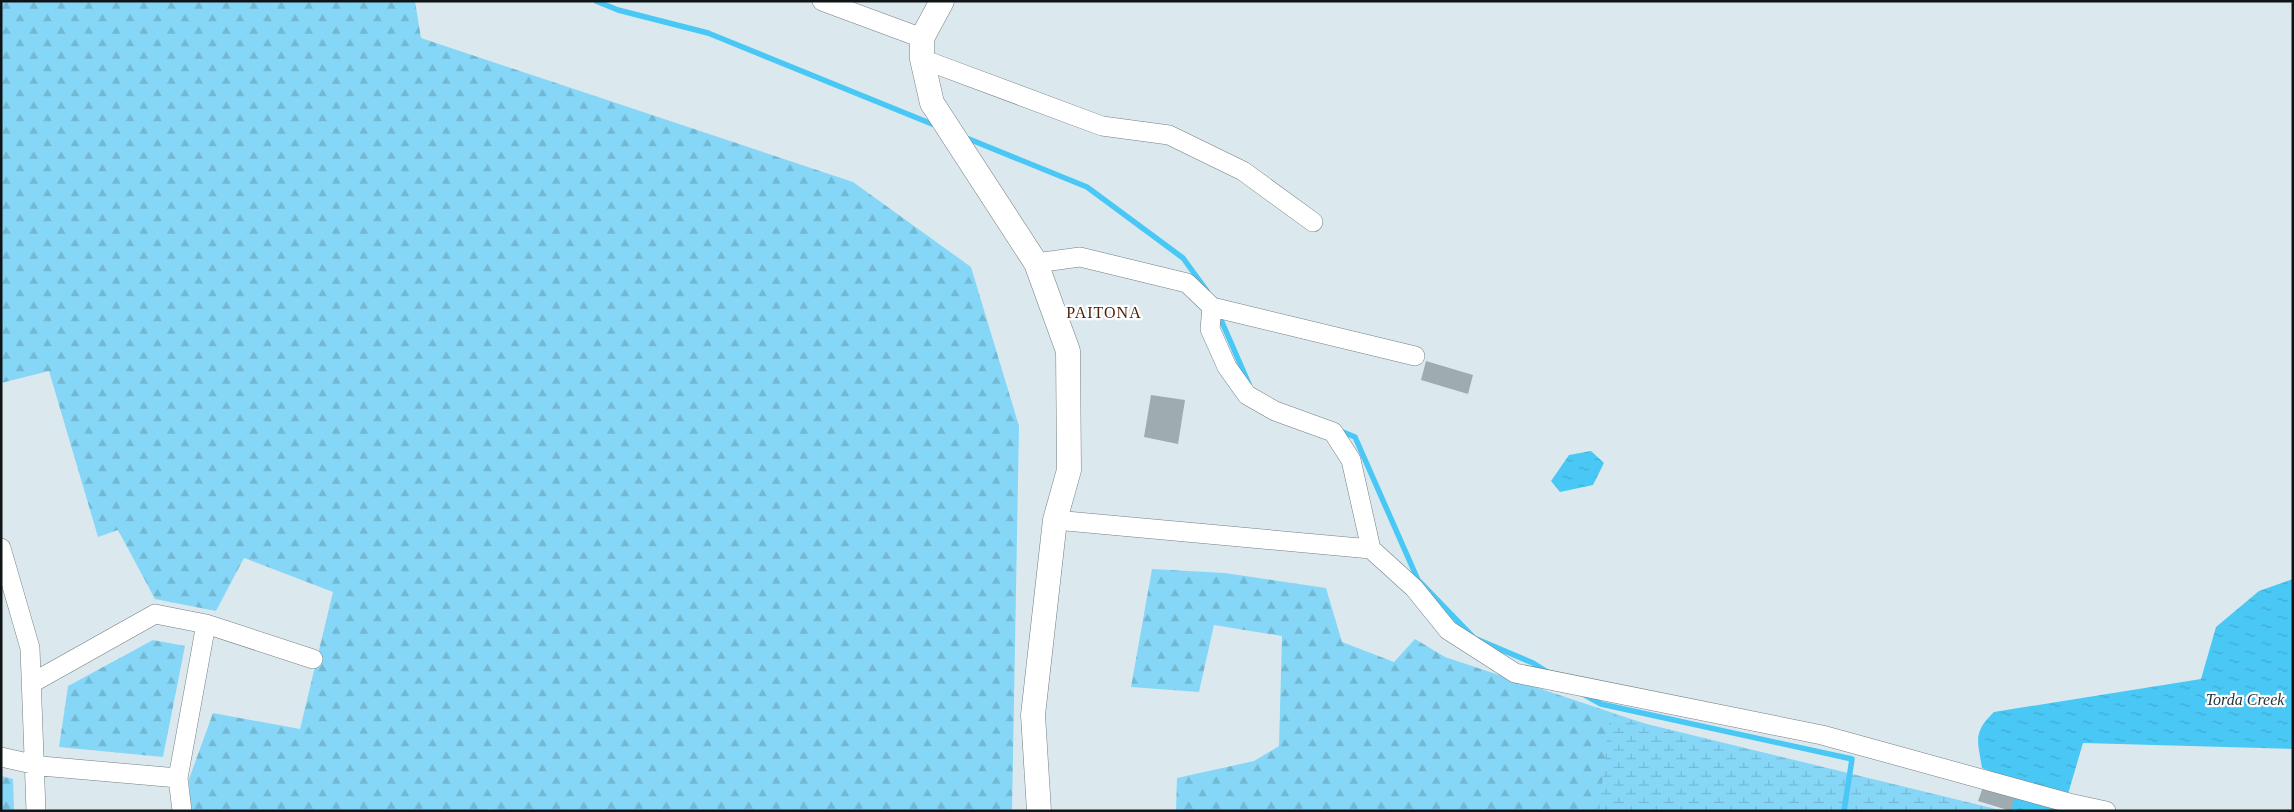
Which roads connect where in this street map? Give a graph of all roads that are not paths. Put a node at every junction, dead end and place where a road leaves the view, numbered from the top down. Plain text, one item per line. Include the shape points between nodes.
1 (822, 1) edge
2 (942, 1) edge
3 (922, 48) junction
4 (1313, 222) dead end
5 (1036, 263) junction
6 (1212, 307) junction
7 (1415, 356) dead end
8 (1055, 520) junction
9 (1, 548) edge
10 (1371, 549) junction
11 (206, 624) junction
12 (313, 659) dead end
13 (32, 683) junction
14 (1, 758) edge
15 (36, 766) junction
16 (178, 778) junction
17 (36, 811) edge
18 (182, 811) edge
19 (1040, 811) edge
20 (2106, 811) edge

1 - 3 street
2 - 3 street
3 - 4 street via 1102,126 1169,135 1243,172
3 - 5 street via 932,103
5 - 6 street via 1080,257 1187,282
5 - 8 street via 1068,351 1069,470
6 - 7 street
6 - 10 street via 1210,329 1227,367 1247,395 1275,411 1333,432 1351,460
8 - 10 street
8 - 19 street via 1032,715
9 - 13 street via 30,648
10 - 20 street via 1414,588 1448,630 1514,673 1822,734
11 - 12 street
11 - 13 street via 155,614
11 - 16 street
13 - 15 street
14 - 15 street
15 - 16 street
15 - 17 street
16 - 18 street

